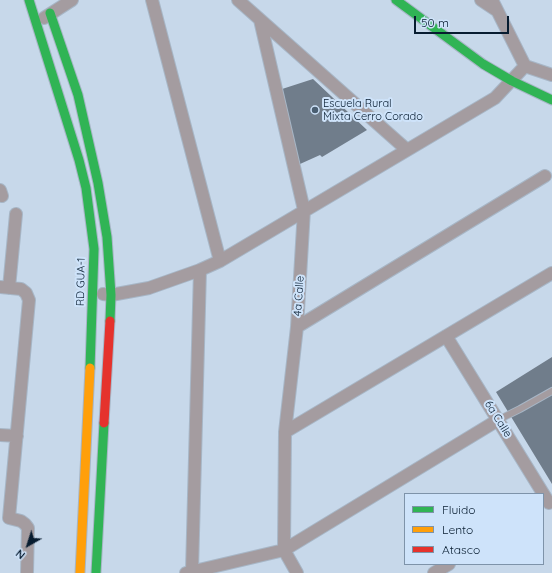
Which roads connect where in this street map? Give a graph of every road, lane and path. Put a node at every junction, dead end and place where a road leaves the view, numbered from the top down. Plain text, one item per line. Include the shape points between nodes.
1 (29, 0) edge
2 (72, 0) edge
3 (152, 0) edge
4 (238, 0) edge
5 (396, 0) edge
6 (481, 0) edge
7 (494, 5) edge
8 (50, 13) junction
9 (260, 20) junction
10 (36, 22) junction
11 (525, 66) junction
12 (552, 75) edge
13 (512, 81) junction
14 (552, 100) edge
15 (406, 149) junction
16 (545, 176) dead end
17 (304, 210) junction
18 (16, 214) dead end
19 (220, 260) junction
20 (200, 270) junction
21 (552, 273) edge
22 (4, 288) edge
23 (93, 294) junction
24 (111, 295) junction
25 (297, 327) junction
26 (446, 336) junction
27 (552, 391) edge
28 (498, 420) junction
29 (285, 432) junction
30 (0, 435) edge
31 (17, 436) junction
32 (541, 493) edge
33 (4, 518) edge
34 (284, 550) junction
35 (447, 565) edge
36 (189, 572) edge
37 (27, 573) edge
38 (80, 573) edge
39 (96, 573) edge
40 (296, 573) edge
41 (435, 573) edge

1 - 10 street, RD GUA-1
2 - 8 street
3 - 19 street
4 - 9 street
5 - 13 street via 483,64
6 - 7 street
7 - 11 street
8 - 10 street
8 - 24 street via 67,61 89,139 107,237
9 - 15 street
9 - 17 street, 4a Calle
10 - 23 street, RD GUA-1 via 86,188 94,249
11 - 12 street
11 - 13 street
13 - 14 street
13 - 15 street via 495,98
15 - 17 street
16 - 25 street
17 - 19 street
17 - 25 street, 4a Calle
18 - 22 street
19 - 20 street
20 - 24 street via 149,288
20 - 36 street
21 - 26 street
22 - 31 street via 21,289 29,300
23 - 24 street
23 - 38 street, RD GUA-1
24 - 39 street
25 - 29 street, 4a Calle
26 - 28 street, 6a Calle
26 - 29 street
27 - 28 lane
28 - 32 street, 6a Calle
28 - 34 street
29 - 34 street, 4a Calle
30 - 31 street
31 - 33 street
33 - 37 street via 21,521 28,528
34 - 36 street
34 - 40 street, 4a Calle
35 - 41 street

